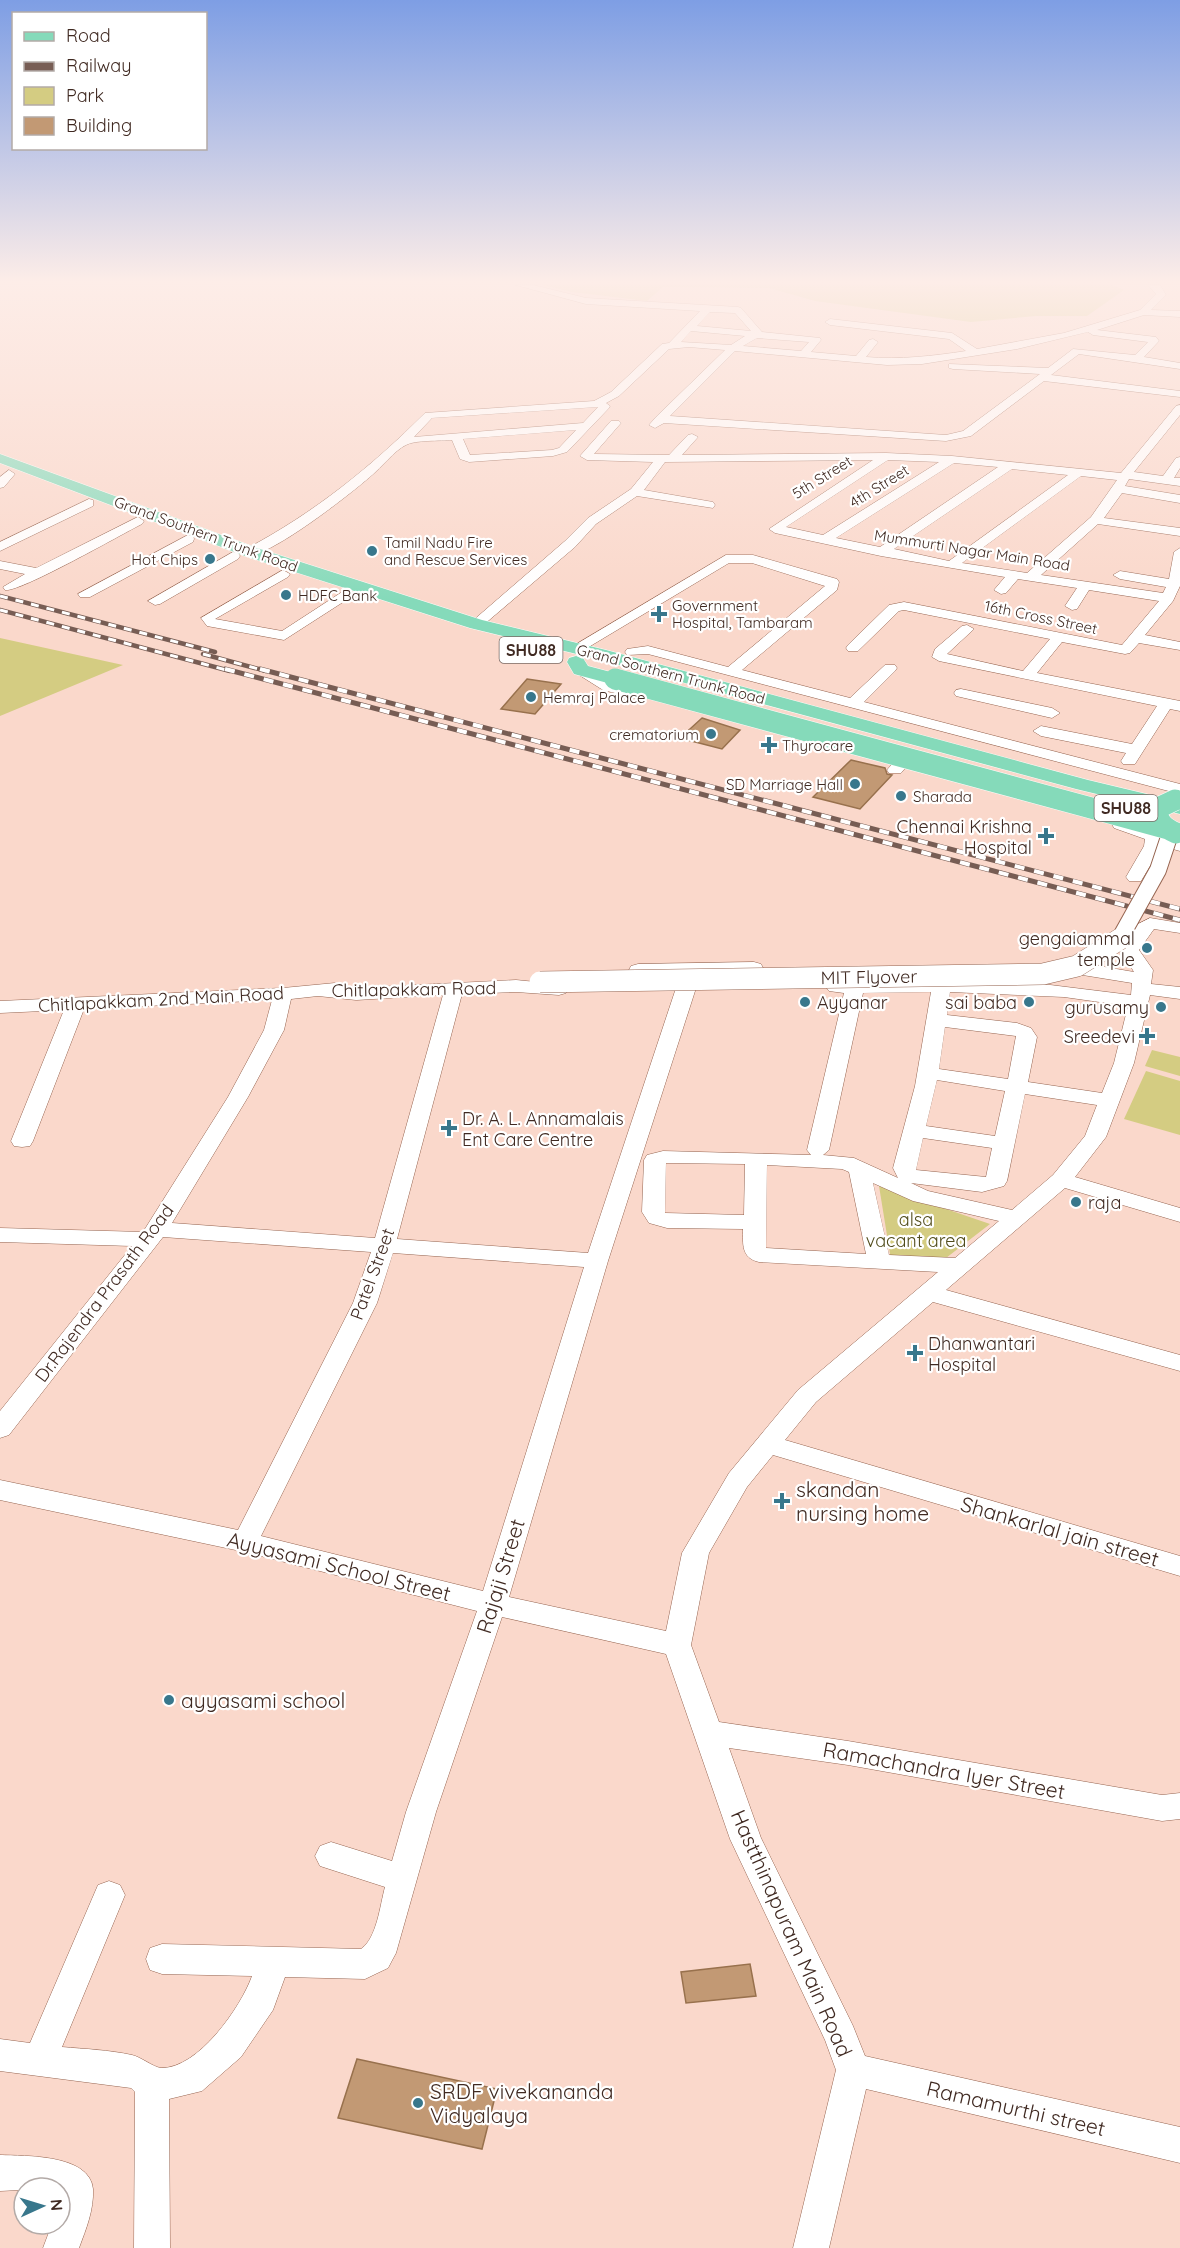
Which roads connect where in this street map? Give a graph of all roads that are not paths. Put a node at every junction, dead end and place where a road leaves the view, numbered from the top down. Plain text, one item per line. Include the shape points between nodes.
1 (620, 390) edge
2 (690, 390) edge
3 (1024, 390) edge
4 (596, 404) junction
5 (1180, 408) edge
6 (615, 423) dead end
7 (583, 426) junction
8 (456, 436) junction
9 (692, 437) dead end
10 (404, 441) junction
11 (747, 443) dead end
12 (886, 456) junction
13 (666, 459) junction
14 (732, 459) junction
15 (952, 459) junction
16 (1180, 460) edge
17 (1008, 466) junction
18 (2, 472) edge
19 (1078, 473) junction
20 (1123, 480) junction
21 (1166, 480) junction
22 (1180, 482) edge
23 (635, 492) junction
24 (1180, 499) edge
25 (89, 503) junction
26 (709, 505) dead end
27 (1101, 520) dead end
28 (138, 521) junction
29 (776, 526) joint
30 (1180, 532) edge
31 (188, 540) junction
32 (824, 540) junction
33 (0, 547) edge
34 (881, 552) junction
35 (1180, 552) edge
36 (242, 554) junction
37 (0, 565) edge
38 (951, 565) junction
39 (39, 573) junction
40 (284, 574) junction
41 (1015, 574) junction
42 (1120, 575) dead end
43 (1031, 576) junction
44 (1177, 583) edge
45 (1086, 585) junction
46 (10, 587) dead end
47 (1001, 590) dead end
48 (85, 594) dead end
49 (347, 595) junction
50 (1168, 598) junction
51 (155, 601) dead end
52 (1072, 606) dead end
53 (476, 624) junction
54 (967, 629) dead end
55 (1058, 638) junction
56 (1136, 638) junction
57 (1180, 646) edge
58 (853, 648) dead end
59 (638, 653) junction
60 (599, 654) junction
61 (578, 660) junction
62 (890, 668) dead end
63 (732, 671) junction
64 (1027, 676) junction
65 (961, 693) dead end
66 (1061, 699) junction
67 (854, 703) junction
68 (1173, 705) edge
69 (1041, 730) junction
70 (1023, 748) junction
71 (1137, 750) junction
72 (1122, 774) junction
73 (991, 782) junction
74 (1178, 789) edge
75 (1180, 808) edge
76 (1172, 833) edge
77 (1180, 854) edge
78 (1158, 870) junction
79 (1135, 877) dead end
80 (1180, 928) edge
81 (525, 983) junction
82 (1142, 985) junction
83 (855, 987) junction
84 (941, 987) junction
85 (686, 988) junction
86 (454, 989) junction
87 (323, 992) junction
88 (1180, 993) edge
89 (283, 994) junction
90 (77, 1002) junction
91 (0, 1007) edge
92 (936, 1020) junction
93 (928, 1073) junction
94 (1015, 1086) junction
95 (1108, 1100) junction
96 (915, 1131) junction
97 (22, 1141) dead end
98 (1003, 1143) junction
99 (818, 1150) dead end
100 (756, 1158) junction
101 (859, 1167) junction
102 (1061, 1180) junction
103 (1180, 1215) edge
104 (1016, 1218) junction
105 (756, 1222) junction
106 (154, 1234) junction
107 (0, 1235) edge
108 (384, 1246) junction
109 (597, 1261) junction
110 (879, 1261) junction
111 (959, 1266) junction
112 (929, 1293) junction
113 (1180, 1364) edge
114 (0, 1429) edge
115 (767, 1444) junction
116 (0, 1490) edge
117 (245, 1542) junction
118 (1180, 1566) edge
119 (493, 1604) junction
120 (677, 1645) junction
121 (708, 1733) junction
122 (1180, 1806) edge
123 (331, 1856) dead end
124 (403, 1879) junction
125 (109, 1895) dead end
126 (162, 1959) dead end
127 (274, 1962) junction
128 (0, 2055) edge
129 (40, 2059) junction
130 (853, 2070) junction
131 (152, 2086) junction
132 (1180, 2145) edge
133 (0, 2173) edge
134 (61, 2248) edge
135 (152, 2248) edge
136 (811, 2248) edge

1 - 4 street via 609,400
2 - 3 street via 657,422 956,437 967,434
4 - 7 street via 605,406
4 - 10 street via 429,415
5 - 20 street
6 - 13 street via 586,456 631,454
7 - 8 street
7 - 8 street via 559,452 485,459 464,457
8 - 10 street
9 - 13 street
10 - 36 street via 348,490 265,544
11 - 14 street
12 - 14 street
12 - 15 street
12 - 29 street, 5th Street
13 - 14 street
13 - 23 street
15 - 17 street
15 - 32 street, 4th Street
16 - 21 street
17 - 19 street
17 - 34 street
18 - 25 main road, Grand Southern Trunk Road / SHU88
18 - 36 main road, Grand Southern Trunk Road / SHU88
19 - 20 street
19 - 38 street
20 - 21 street
20 - 24 street
20 - 43 street via 1090,527
21 - 22 street
23 - 26 street
23 - 53 street via 592,521
25 - 28 main road, Grand Southern Trunk Road / SHU88
25 - 33 street
27 - 30 street
28 - 31 main road, Grand Southern Trunk Road / SHU88
28 - 39 street
29 - 32 street, Mummurti Nagar Main Road via 777,530
31 - 36 main road, Grand Southern Trunk Road / SHU88
31 - 48 street
32 - 34 street, Mummurti Nagar Main Road
34 - 38 street, Mummurti Nagar Main Road
35 - 44 street, 16th Cross Street
36 - 40 main road, Grand Southern Trunk Road / SHU88
36 - 51 street
36 - 53 main road, Grand Southern Trunk Road / SHU88
37 - 39 street
38 - 41 street, Mummurti Nagar Main Road
39 - 46 street
40 - 49 main road, Grand Southern Trunk Road / SHU88
40 - 49 street via 210,621 284,636
41 - 43 street, Mummurti Nagar Main Road
41 - 47 street
42 - 44 street
43 - 45 street, Mummurti Nagar Main Road
44 - 50 street, 16th Cross Street
45 - 50 street, Mummurti Nagar Main Road
45 - 52 street
49 - 61 main road, Grand Southern Trunk Road / SHU88 via 455,629
50 - 56 street, 16th Cross Street
53 - 61 main road, Grand Southern Trunk Road / SHU88
54 - 64 street via 939,657
55 - 56 street, 16th Cross Street via 1125,650
55 - 58 street, 16th Cross Street via 898,606
55 - 64 street
56 - 57 street
59 - 60 main road
59 - 63 street via 648,650
59 - 74 main road
60 - 61 main road, Grand Southern Trunk Road / SHU88
60 - 75 main road, Grand Southern Trunk Road / SHU88
61 - 63 street via 726,559 753,559 832,582 832,587
61 - 73 main road, Grand Southern Trunk Road / SHU88
61 - 73 street via 608,687 897,768
61 - 76 main road, bridge via 615,679
62 - 67 street
63 - 67 street
64 - 66 street
65 - 66 street
66 - 68 street
66 - 69 street
67 - 70 street
68 - 71 street
69 - 70 street
69 - 71 street
70 - 72 street
71 - 72 street
72 - 74 street
73 - 76 main road, Grand Southern Trunk Road / SHU88
73 - 76 street via 1142,831
74 - 76 main road, bridge via 1156,814
76 - 78 street, MIT Flyover, bridge
76 - 79 street via 1153,846
77 - 78 street, MIT Flyover
78 - 81 street, MIT Flyover, bridge via 1119,940 1077,966 1043,974
80 - 82 street via 1150,923 1144,928 1130,950
81 - 82 street via 538,974 604,971 1058,965
81 - 85 street via 540,989
81 - 86 street, Chitlapakkam Road
81 - 87 street, Chitlapakkam Road via 360,984
82 - 84 street via 1077,992
82 - 88 street
82 - 95 street via 1124,1063
83 - 84 street
83 - 85 street
83 - 99 street
84 - 92 street
85 - 109 street, Rajaji Street
86 - 87 street, Chitlapakkam Road
86 - 108 street, Patel Street
87 - 89 street, Chitlapakkam 2nd Main Road
89 - 90 street, Chitlapakkam 2nd Main Road
89 - 106 street, Dr.Rajendra Prasath Road via 274,1030 238,1097
90 - 91 street, Chitlapakkam 2nd Main Road
90 - 97 street
92 - 93 street
92 - 94 street via 1024,1032
93 - 94 street
93 - 96 street
94 - 95 street
94 - 98 street
95 - 102 street via 1095,1137
96 - 98 street
96 - 98 street via 904,1168 906,1174 916,1178 990,1184 996,1181
100 - 101 street
100 - 105 street
100 - 105 street via 657,1157 653,1212 667,1221
101 - 104 street via 921,1196
101 - 110 street
102 - 103 street
102 - 104 street
104 - 111 street
105 - 110 street via 754,1249 759,1255
106 - 107 street
106 - 108 street
106 - 114 street, Dr.Rajendra Prasath Road
108 - 109 street
108 - 117 street, Patel Street via 365,1303
109 - 119 street, Rajaji Street
110 - 111 street
111 - 112 street
112 - 113 street
112 - 115 street via 807,1396
115 - 118 street, Shankarlal jain street
115 - 120 street via 738,1480 696,1553
116 - 117 street, Ayyasami School Street
117 - 119 street, Ayyasami School Street
119 - 120 street, Ayyasami School Street
119 - 124 street, Rajaji Street via 421,1812
120 - 121 street, Hastthinapuram Main Road
121 - 122 street, Ramachandra Iyer Street via 848,1753 1162,1808
121 - 130 street, Hastthinapuram Main Road via 746,1839
123 - 124 street
124 - 127 street, Rajaji Street via 385,1943 376,1957 365,1964
125 - 129 street
126 - 127 street, Rajaji Street
127 - 131 street via 261,1999 229,2046 190,2079
128 - 129 street
129 - 131 street via 134,2072
130 - 132 street, Ramamurthi street
130 - 136 street, Hastthinapuram Main Road
131 - 135 street
133 - 134 street via 55,2175 75,2188 72,2218

